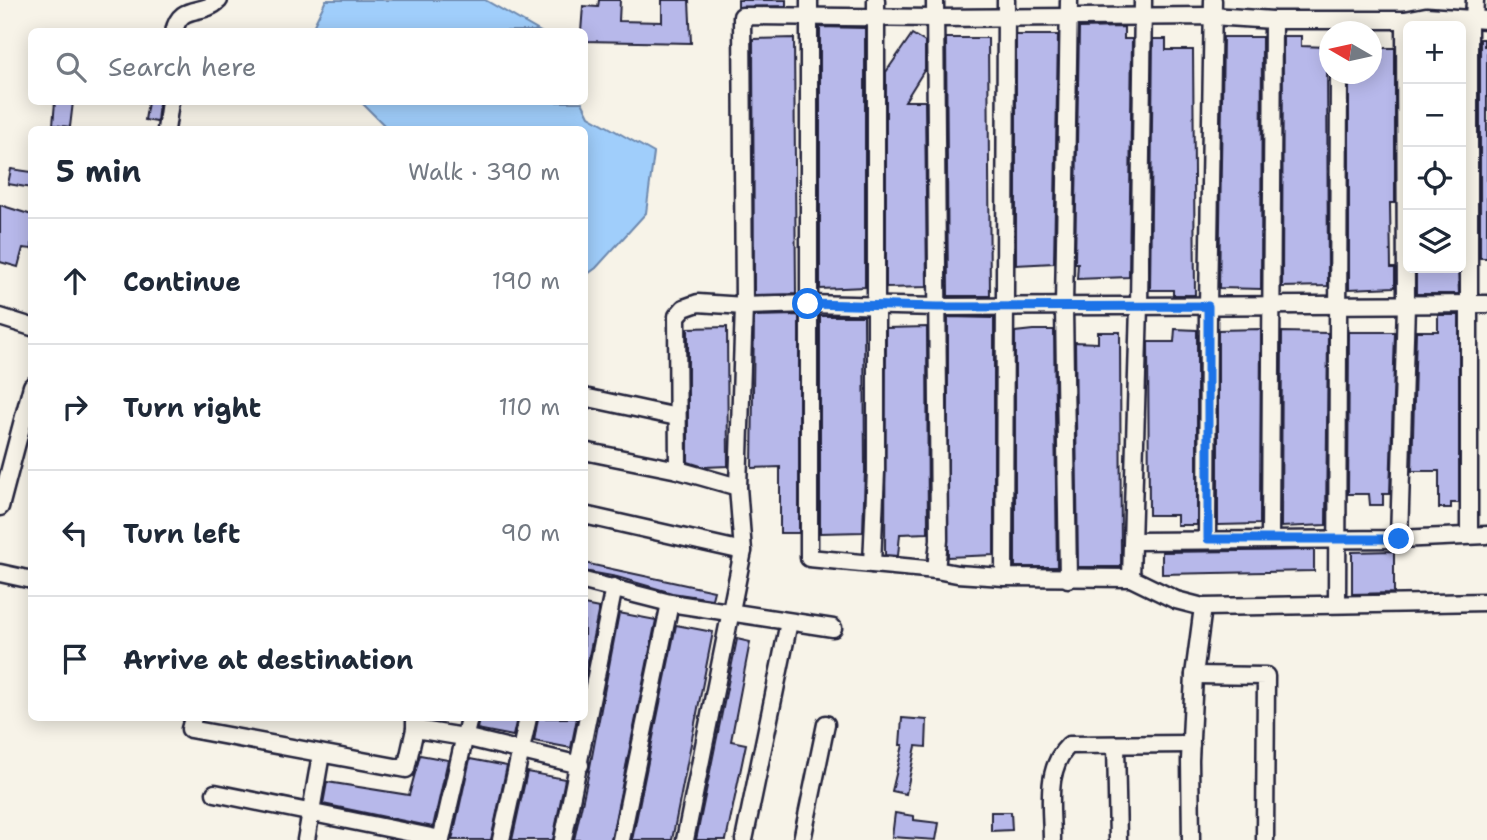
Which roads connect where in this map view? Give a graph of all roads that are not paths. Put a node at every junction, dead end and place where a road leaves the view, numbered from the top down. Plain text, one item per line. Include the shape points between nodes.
1 (219, 0) edge
2 (876, 0) edge
3 (935, 0) edge
4 (1006, 0) edge
5 (1475, 0) edge
6 (809, 8) edge
7 (1069, 8) edge
8 (1143, 8) edge
9 (1213, 8) edge
10 (1427, 8) edge
11 (876, 18) junction
12 (935, 18) junction
13 (1006, 18) junction
14 (1273, 20) junction
15 (1405, 20) junction
16 (1477, 20) edge
17 (1382, 22) edge
18 (1319, 24) edge
19 (175, 28) edge
20 (1339, 84) edge
21 (170, 105) edge
22 (167, 126) edge
23 (808, 304) junction
24 (1470, 304) junction
25 (1487, 304) edge
26 (874, 305) junction
27 (1273, 305) junction
28 (1336, 305) junction
29 (1406, 305) junction
30 (744, 306) junction
31 (1139, 306) junction
32 (1208, 306) junction
33 (938, 307) junction
34 (1005, 307) junction
35 (1064, 307) junction
36 (0, 317) edge
37 (28, 326) edge
38 (588, 398) edge
39 (28, 401) edge
40 (677, 417) junction
41 (588, 452) edge
42 (678, 470) junction
43 (738, 487) junction
44 (0, 507) edge
45 (588, 516) edge
46 (1469, 535) junction
47 (1487, 535) edge
48 (1270, 538) junction
49 (1208, 539) junction
50 (1336, 539) junction
51 (1399, 539) junction
52 (1134, 541) junction
53 (743, 551) junction
54 (872, 564) junction
55 (936, 570) junction
56 (0, 573) edge
57 (1004, 577) junction
58 (1131, 578) junction
59 (28, 579) edge
60 (1068, 579) junction
61 (588, 582) edge
62 (614, 587) junction
63 (1487, 602) edge
64 (670, 603) junction
65 (1337, 603) junction
66 (1203, 607) junction
67 (729, 612) junction
68 (789, 622) junction
69 (833, 628) dead end
70 (1194, 675) junction
71 (192, 721) edge
72 (415, 721) edge
73 (468, 721) edge
74 (527, 721) edge
75 (826, 724) dead end
76 (464, 737) junction
77 (1191, 744) junction
78 (1116, 745) junction
79 (521, 751) junction
80 (321, 754) junction
81 (580, 765) junction
82 (215, 793) dead end
83 (312, 813) junction
84 (441, 839) edge
85 (306, 840) edge
86 (500, 840) edge
87 (563, 840) edge
88 (621, 840) edge
89 (685, 840) edge
90 (744, 840) edge
91 (802, 840) edge
92 (1052, 840) edge
93 (1118, 840) edge
94 (1191, 840) edge
95 (1265, 840) edge

1 - 19 street via 209,8 178,17
2 - 11 street
3 - 12 street
4 - 13 street
5 - 16 street
6 - 11 street
6 - 23 street
6 - 30 street via 742,16
7 - 8 street
7 - 13 street
7 - 35 street
8 - 9 street
8 - 31 street
9 - 14 street
9 - 32 street
10 - 15 street
10 - 16 street
11 - 12 street
11 - 26 street
12 - 13 street
12 - 33 street
13 - 34 street
14 - 18 street
14 - 27 street
15 - 17 street
15 - 29 street
16 - 24 street
20 - 28 street
21 - 22 street
23 - 26 street
23 - 30 street
23 - 54 street via 809,558
24 - 25 street
24 - 29 street
24 - 46 street
26 - 33 street
26 - 54 street
27 - 28 street
27 - 32 street
27 - 48 street
28 - 29 street
28 - 50 street
29 - 51 street
30 - 40 street via 698,303 677,316
30 - 43 street
31 - 32 street
31 - 35 street
31 - 52 street
32 - 49 street
33 - 34 street
33 - 55 street
34 - 35 street
34 - 57 street
35 - 60 street
36 - 37 street
38 - 40 street
39 - 44 street
40 - 42 street
41 - 42 street
42 - 43 street
43 - 53 street
45 - 53 street
46 - 47 street
46 - 51 street
48 - 49 street
48 - 50 street
49 - 52 street
50 - 51 street
50 - 65 street
52 - 58 street
53 - 67 street
54 - 55 street
55 - 57 street
56 - 59 street
57 - 60 street
58 - 60 street
58 - 66 street via 1176,600
61 - 62 street
62 - 64 street
62 - 81 street
63 - 65 street
64 - 67 street
64 - 88 street
65 - 66 street
66 - 70 street
67 - 68 street
67 - 89 street
68 - 69 street
68 - 90 street
70 - 77 street
70 - 95 street via 1266,676
71 - 80 street via 190,729
72 - 76 street
72 - 80 street via 406,769
73 - 76 street
74 - 79 street
75 - 91 street
76 - 79 street
76 - 84 street
77 - 78 street
77 - 94 street
78 - 92 street via 1069,745 1058,757 1052,780
78 - 93 street
79 - 81 street
79 - 86 street
80 - 83 street
81 - 87 street
82 - 83 street
83 - 84 street
83 - 85 street

